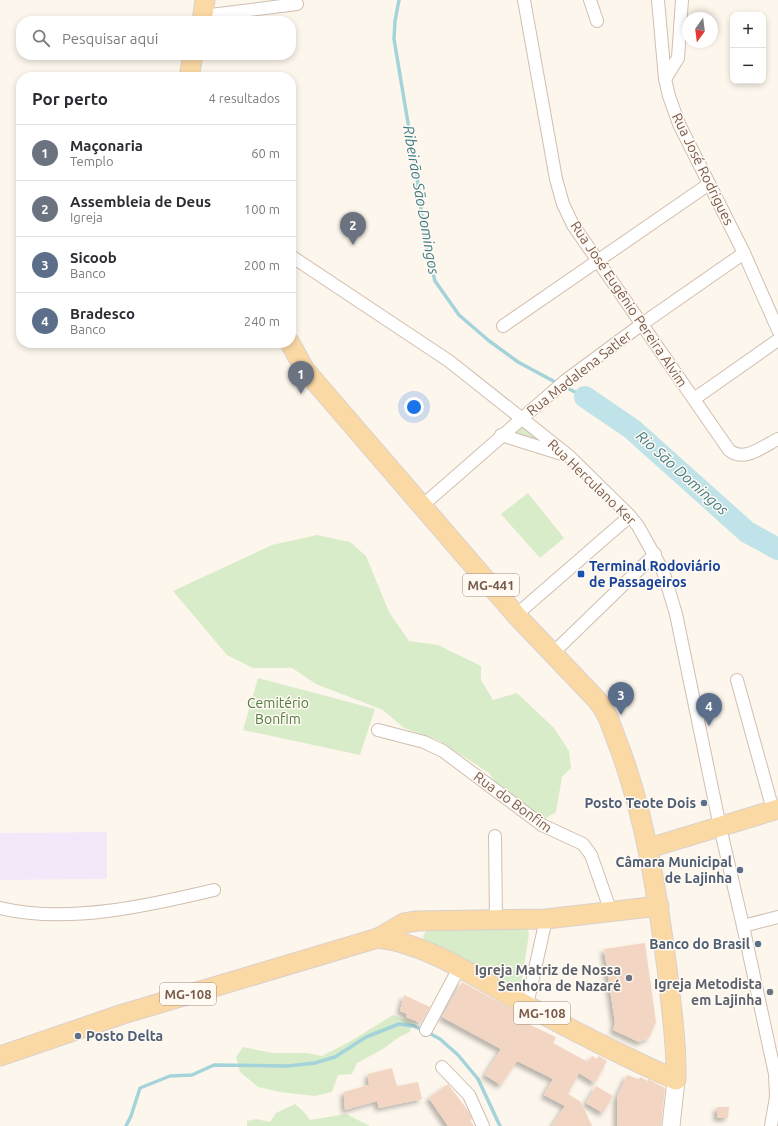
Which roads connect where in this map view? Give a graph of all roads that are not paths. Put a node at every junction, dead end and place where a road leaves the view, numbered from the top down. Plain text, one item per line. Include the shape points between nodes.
1 (524, 0) edge
2 (590, 0) edge
3 (658, 0) edge
4 (682, 0) edge
5 (297, 4) dead end
6 (203, 12) edge
7 (596, 21) dead end
8 (192, 60) edge
9 (190, 72) edge
10 (665, 79) junction
11 (709, 184) junction
12 (744, 253) junction
13 (296, 259) edge
14 (596, 261) junction
15 (642, 324) junction
16 (503, 326) dead end
17 (778, 330) edge
18 (778, 340) edge
19 (293, 348) edge
20 (694, 399) junction
21 (522, 418) junction
22 (501, 435) junction
23 (778, 439) edge
24 (569, 456) junction
25 (422, 505) junction
26 (630, 516) junction
27 (655, 554) junction
28 (516, 615) junction
29 (553, 653) junction
30 (738, 680) dead end
31 (378, 730) dead end
32 (776, 810) edge
33 (720, 827) junction
34 (495, 836) dead end
35 (649, 848) junction
36 (214, 890) dead end
37 (659, 906) junction
38 (0, 908) edge
39 (610, 912) junction
40 (778, 918) edge
41 (546, 919) junction
42 (496, 920) junction
43 (404, 923) junction
44 (744, 926) junction
45 (378, 938) junction
46 (409, 944) junction
47 (459, 968) junction
48 (526, 1005) junction
49 (426, 1030) dead end
50 (0, 1056) edge
51 (442, 1067) dead end
52 (676, 1080) junction
53 (483, 1126) edge
54 (671, 1126) edge
55 (771, 1126) edge

1 - 14 street, Rua José Eugênio Pereira Alvim via 560,192 573,225
2 - 7 street
3 - 10 street, Rua José Rodrigues
4 - 10 street via 678,58
5 - 6 street
8 - 9 main road
10 - 11 street, Rua José Rodrigues via 679,124
11 - 12 street, Rua José Rodrigues
11 - 14 street
12 - 15 street, Rua Madalena Satler
12 - 17 street, Rua José Rodrigues
13 - 21 street, Rua Herculano Ker via 449,360
14 - 15 street, Rua José Eugênio Pereira Alvim
14 - 16 street
15 - 20 street, Rua José Eugênio Pereira Alvim
15 - 21 street, Rua Madalena Satler via 565,381
18 - 20 street
19 - 25 main road, MG-441 via 305,370
20 - 23 street, Rua José Eugênio Pereira Alvim via 734,454 745,456
21 - 22 street, Rua Madalena Satler
21 - 24 street, Rua Herculano Ker
22 - 24 street
22 - 25 street, Rua Madalena Satler
24 - 26 street, Rua Herculano Ker
25 - 28 main road, MG-441
26 - 27 street, Rua Herculano Ker
26 - 28 street
27 - 29 street
27 - 33 street, Rua Herculano Ker via 670,590 676,614
28 - 29 main road, MG-441
29 - 35 main road, MG-441 via 606,712 629,773
30 - 32 street
31 - 39 street, Rua do Bonfim via 424,742 443,751 542,825 583,844 591,855
32 - 33 main road
33 - 35 main road
33 - 44 street, Rua Herculano Ker
34 - 42 street
35 - 37 main road
36 - 38 street via 146,906 60,914 35,914
37 - 39 main road, MG-108
37 - 52 main road via 676,1046
39 - 41 main road, MG-108
40 - 44 street
41 - 42 main road, MG-108
41 - 48 street
42 - 43 main road, MG-108
43 - 45 main road, MG-108
43 - 46 main road
44 - 55 street, Rua Herculano Ker via 775,1074 776,1097
45 - 46 main road, MG-108
45 - 50 main road, MG-108 via 146,1007
46 - 47 main road, MG-108
47 - 48 main road, MG-108
47 - 49 street
48 - 52 main road, MG-108
51 - 53 street via 469,1095
52 - 54 main road

